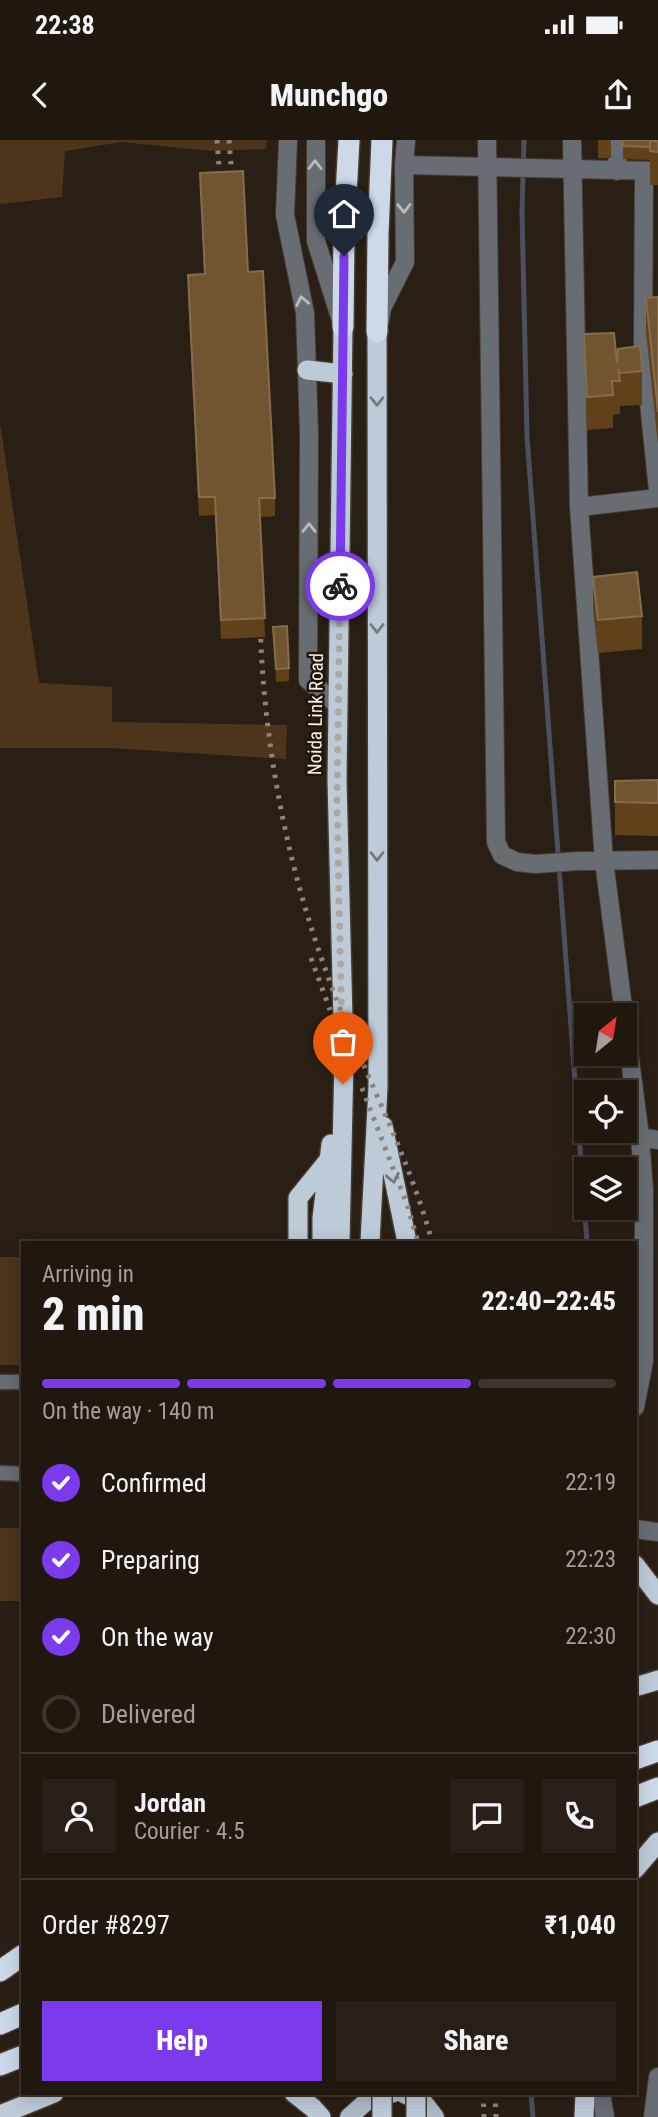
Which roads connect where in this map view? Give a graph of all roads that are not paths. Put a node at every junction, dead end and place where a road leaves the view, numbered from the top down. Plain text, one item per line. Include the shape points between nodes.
1 (288, 140) edge
2 (316, 140) edge
3 (349, 140) edge
4 (382, 140) edge
5 (406, 140) edge
6 (487, 140) edge
7 (572, 140) edge
8 (618, 140) edge
9 (404, 165) junction
10 (486, 167) junction
11 (566, 170) junction
12 (617, 171) junction
13 (651, 171) edge
14 (343, 327) junction
15 (377, 332) junction
16 (307, 370) junction
17 (342, 374) junction
18 (658, 490) edge
19 (658, 498) edge
20 (579, 507) junction
21 (338, 705) junction
22 (658, 860) edge
23 (604, 861) junction
24 (622, 1003) edge
25 (344, 1059) junction
26 (631, 1066) edge
27 (378, 1087) junction
28 (640, 1137) junction
29 (658, 1140) edge
30 (328, 1161) junction
31 (651, 1195) edge
32 (406, 1239) edge
33 (298, 1241) edge
34 (322, 1241) edge
35 (340, 1241) edge
36 (370, 1241) edge
37 (651, 1260) edge
38 (651, 1365) edge
39 (0, 1382) edge
40 (21, 1382) edge
41 (637, 1402) edge
42 (0, 1473) edge
43 (21, 1474) edge
44 (637, 1529) edge
45 (658, 1532) edge
46 (637, 1567) edge
47 (658, 1595) edge
48 (658, 1680) edge
49 (637, 1686) edge
50 (658, 1751) edge
51 (637, 1758) edge
52 (658, 1788) edge
53 (637, 1796) edge
54 (658, 1832) edge
55 (658, 1842) edge
56 (637, 1844) edge
57 (637, 1867) edge
58 (21, 1950) edge
59 (21, 1956) edge
60 (0, 1958) edge
61 (0, 1971) edge
62 (21, 2015) edge
63 (0, 2024) edge
64 (21, 2057) edge
65 (0, 2065) edge
66 (658, 2077) edge
67 (49, 2095) edge
68 (297, 2095) edge
69 (382, 2095) edge
70 (387, 2095) edge
71 (405, 2095) edge
72 (416, 2095) edge
73 (585, 2095) edge
74 (601, 2095) edge
75 (0, 2115) edge
76 (321, 2117) edge
77 (349, 2117) edge
78 (382, 2117) edge
79 (416, 2117) edge
80 (435, 2117) edge
81 (584, 2117) edge
82 (605, 2117) edge
83 (653, 2117) edge

16 -> 1 street via 305,313 285,215
14 -> 2 street via 316,241
3 - 14 highway
4 - 15 highway
5 - 9 street
6 - 10 street
7 - 11 street
8 - 12 street
9 - 10 street
9 -> 15 street via 405,262 382,308
10 - 11 street
10 - 23 street via 496,842 502,855 517,862
11 - 12 street
11 - 20 street
12 - 13 street
13 - 18 street via 643,345
14 - 17 highway, Noida Link Road
15 -> 27 highway
16 - 17 highway
21 -> 16 street via 309,680
17 - 21 highway, Noida Link Road
19 - 20 street
20 - 23 street
21 - 25 highway, Noida Link Road
22 - 23 street
23 - 24 street
25 - 30 highway
25 - 35 highway
26 - 28 street
27 -> 32 highway
27 - 36 highway
28 - 29 street
28 - 31 street
30 - 33 highway via 298,1198
30 - 34 highway
31 - 37 street
37 - 38 street
38 - 41 street
39 - 40 street
42 - 43 street
44 - 45 street
46 - 47 highway
48 - 49 highway
50 - 51 highway
52 - 53 highway
54 - 56 highway
55 - 57 highway
58 - 60 highway
59 - 61 highway
62 - 63 highway
64 - 65 highway
66 - 83 street
67 - 75 highway
68 - 76 highway
69 - 78 highway, bridge
70 - 77 main road via 368,2100
71 - 80 main road via 425,2104
72 - 79 highway, bridge
73 - 81 highway
74 - 82 street

